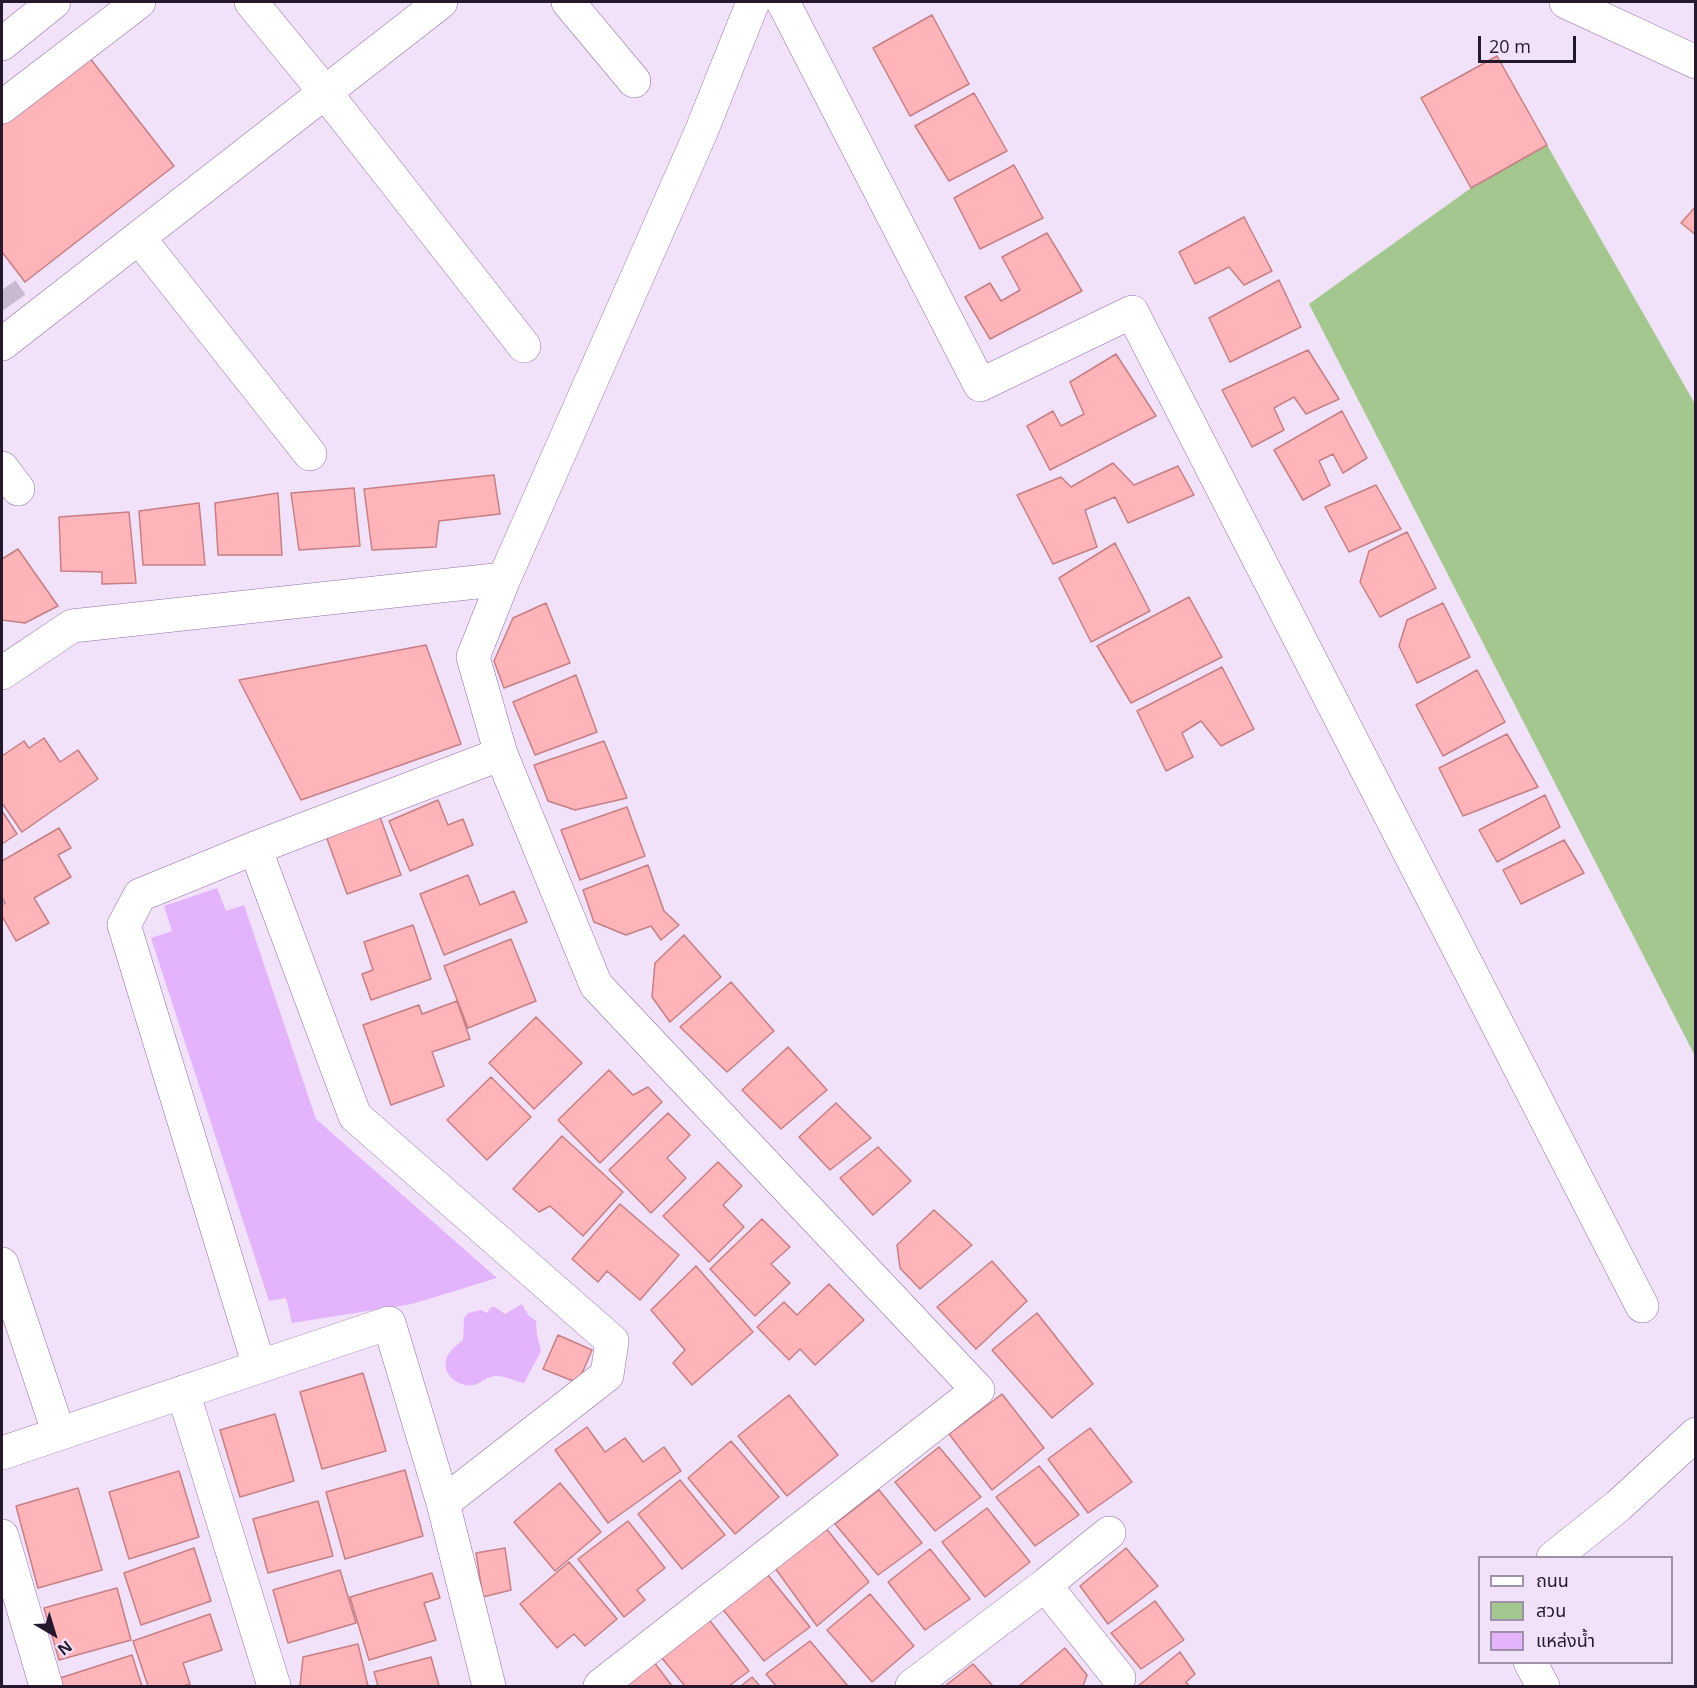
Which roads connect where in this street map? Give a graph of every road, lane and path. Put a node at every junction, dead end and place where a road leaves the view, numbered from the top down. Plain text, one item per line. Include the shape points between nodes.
1 (54, 2) edge
2 (139, 2) edge
3 (251, 2) edge
4 (441, 2) edge
5 (568, 2) edge
6 (753, 2) edge
7 (783, 2) edge
8 (1566, 2) edge
9 (2, 44) edge
10 (1695, 62) edge
11 (634, 81) dead end
12 (324, 90) junction
13 (2, 107) edge
14 (139, 238) junction
15 (2, 344) edge
16 (524, 346) dead end
17 (310, 454) dead end
18 (504, 579) junction
19 (2, 673) edge
20 (501, 754) junction
21 (255, 848) junction
22 (2, 1263) edge
23 (1642, 1306) dead end
24 (259, 1366) junction
25 (183, 1392) junction
26 (59, 1434) junction
27 (1695, 1434) edge
28 (2, 1453) edge
29 (443, 1503) junction
30 (1109, 1533) dead end
31 (2, 1536) edge
32 (1554, 1556) edge
33 (1045, 1585) junction
34 (1531, 1664) edge
35 (1119, 1678) dead end
36 (46, 1686) edge
37 (274, 1686) edge
38 (489, 1686) edge
39 (600, 1686) edge
40 (912, 1686) edge
41 (1543, 1686) edge

1 - 9 street
2 - 13 street
3 - 12 street
4 - 12 street
5 - 11 street
6 - 18 street via 701,132
7 - 23 street via 980,385 1132,312
8 - 10 street
12 - 14 street
12 - 16 street
14 - 15 street via 21,314
14 - 17 street
18 - 19 street via 72,626
18 - 20 street via 473,657
20 - 21 street
20 - 39 street via 596,985 978,1390
21 - 24 street via 140,895 124,925
21 - 29 street via 355,1116 612,1341 607,1375
22 - 26 street
24 - 25 street
24 - 29 street via 389,1323
25 - 26 street
25 - 37 street
26 - 28 street
27 - 32 street via 1618,1506
29 - 38 street
30 - 33 street
31 - 36 street
33 - 35 street
33 - 40 street
34 - 41 street

